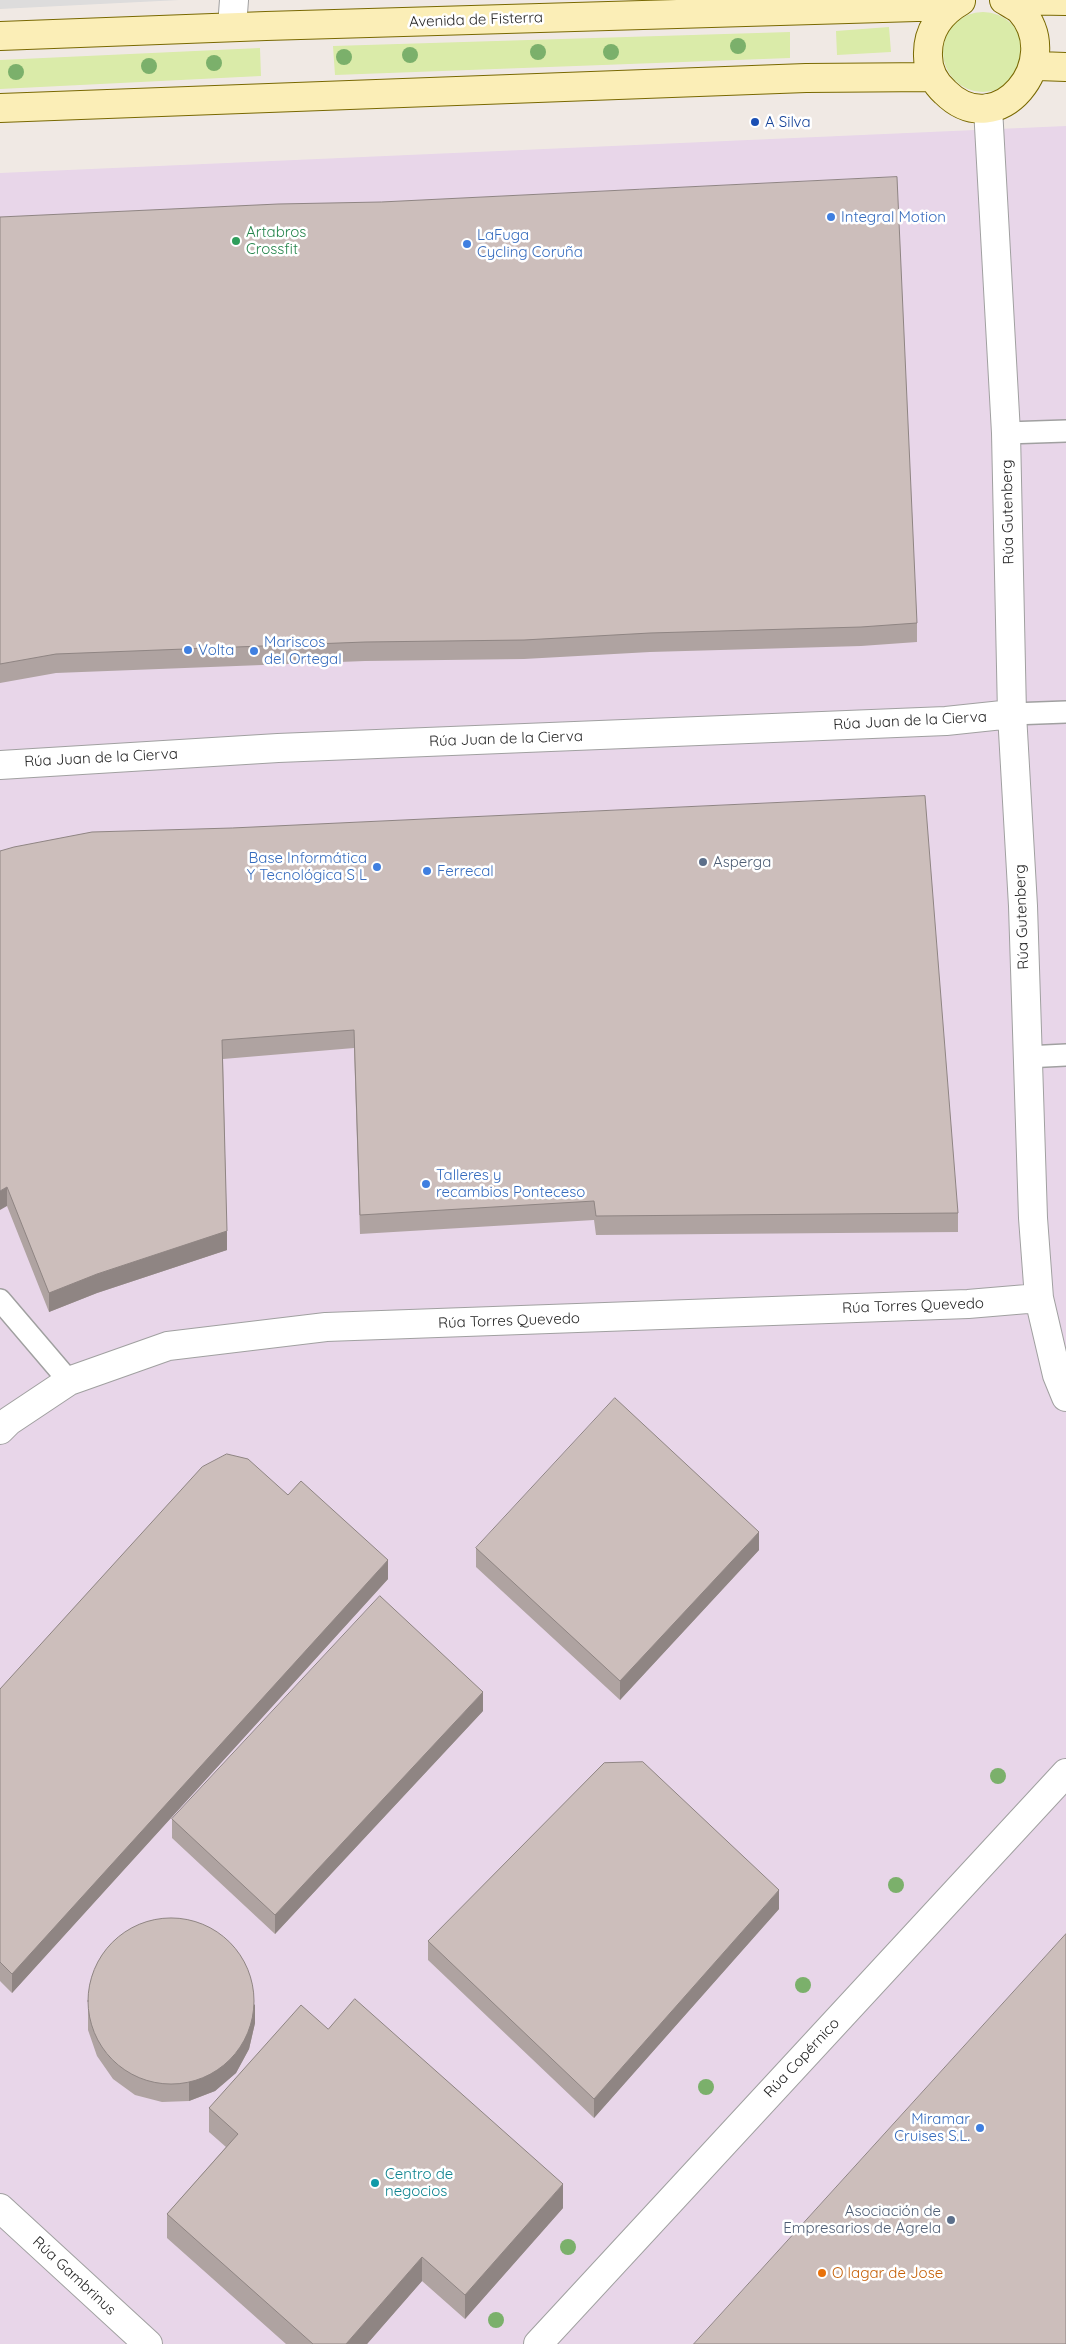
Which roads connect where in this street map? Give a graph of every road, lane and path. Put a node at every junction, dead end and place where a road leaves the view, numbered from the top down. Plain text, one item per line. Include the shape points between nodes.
1 (234, 0) edge
2 (1005, 0) edge
3 (1060, 1) edge
4 (957, 3) edge
5 (232, 28) junction
6 (0, 36) edge
7 (1038, 66) junction
8 (1066, 67) edge
9 (933, 77) junction
10 (0, 108) edge
11 (988, 108) junction
12 (1066, 431) edge
13 (1006, 433) junction
14 (1066, 712) edge
15 (1012, 714) junction
16 (0, 765) edge
17 (1066, 1055) edge
18 (1026, 1057) junction
19 (1039, 1298) junction
20 (0, 1300) edge
21 (69, 1381) junction
22 (1066, 1397) edge
23 (0, 1430) edge
24 (1066, 1773) edge
25 (0, 2208) edge
26 (148, 2344) edge
27 (538, 2344) edge

1 - 5 street
2 - 3 main road, Avenida de Fisterra
2 - 7 main road, Avenida de Fisterra via 1032,24 1038,38
4 - 5 main road, Avenida de Fisterra
4 - 9 main road, Avenida de Fisterra via 940,17 931,31 928,62
5 - 6 main road, Avenida de Fisterra
7 - 8 main road
7 - 11 main road, Avenida de Fisterra via 1020,95 1005,104
9 - 10 main road via 806,78
9 - 11 main road, Avenida de Fisterra via 950,98 975,108
11 - 13 street, Rúa Gutenberg
12 - 13 lane
13 - 15 street, Rúa Gutenberg
14 - 15 lane
15 - 16 street, Rúa Juan de la Cierva via 936,721 278,748
15 - 18 street, Rúa Gutenberg via 1023,906
17 - 18 lane
18 - 19 street, Rúa Gutenberg
19 - 21 street, Rúa Torres Quevedo via 968,1304 326,1327 168,1346
19 - 22 street, Rúa Gutenberg via 1057,1375
20 - 21 lane
21 - 23 street, Rúa Torres Quevedo
24 - 27 street, Rúa Copérnico
25 - 26 street, Rúa Gambrinus

